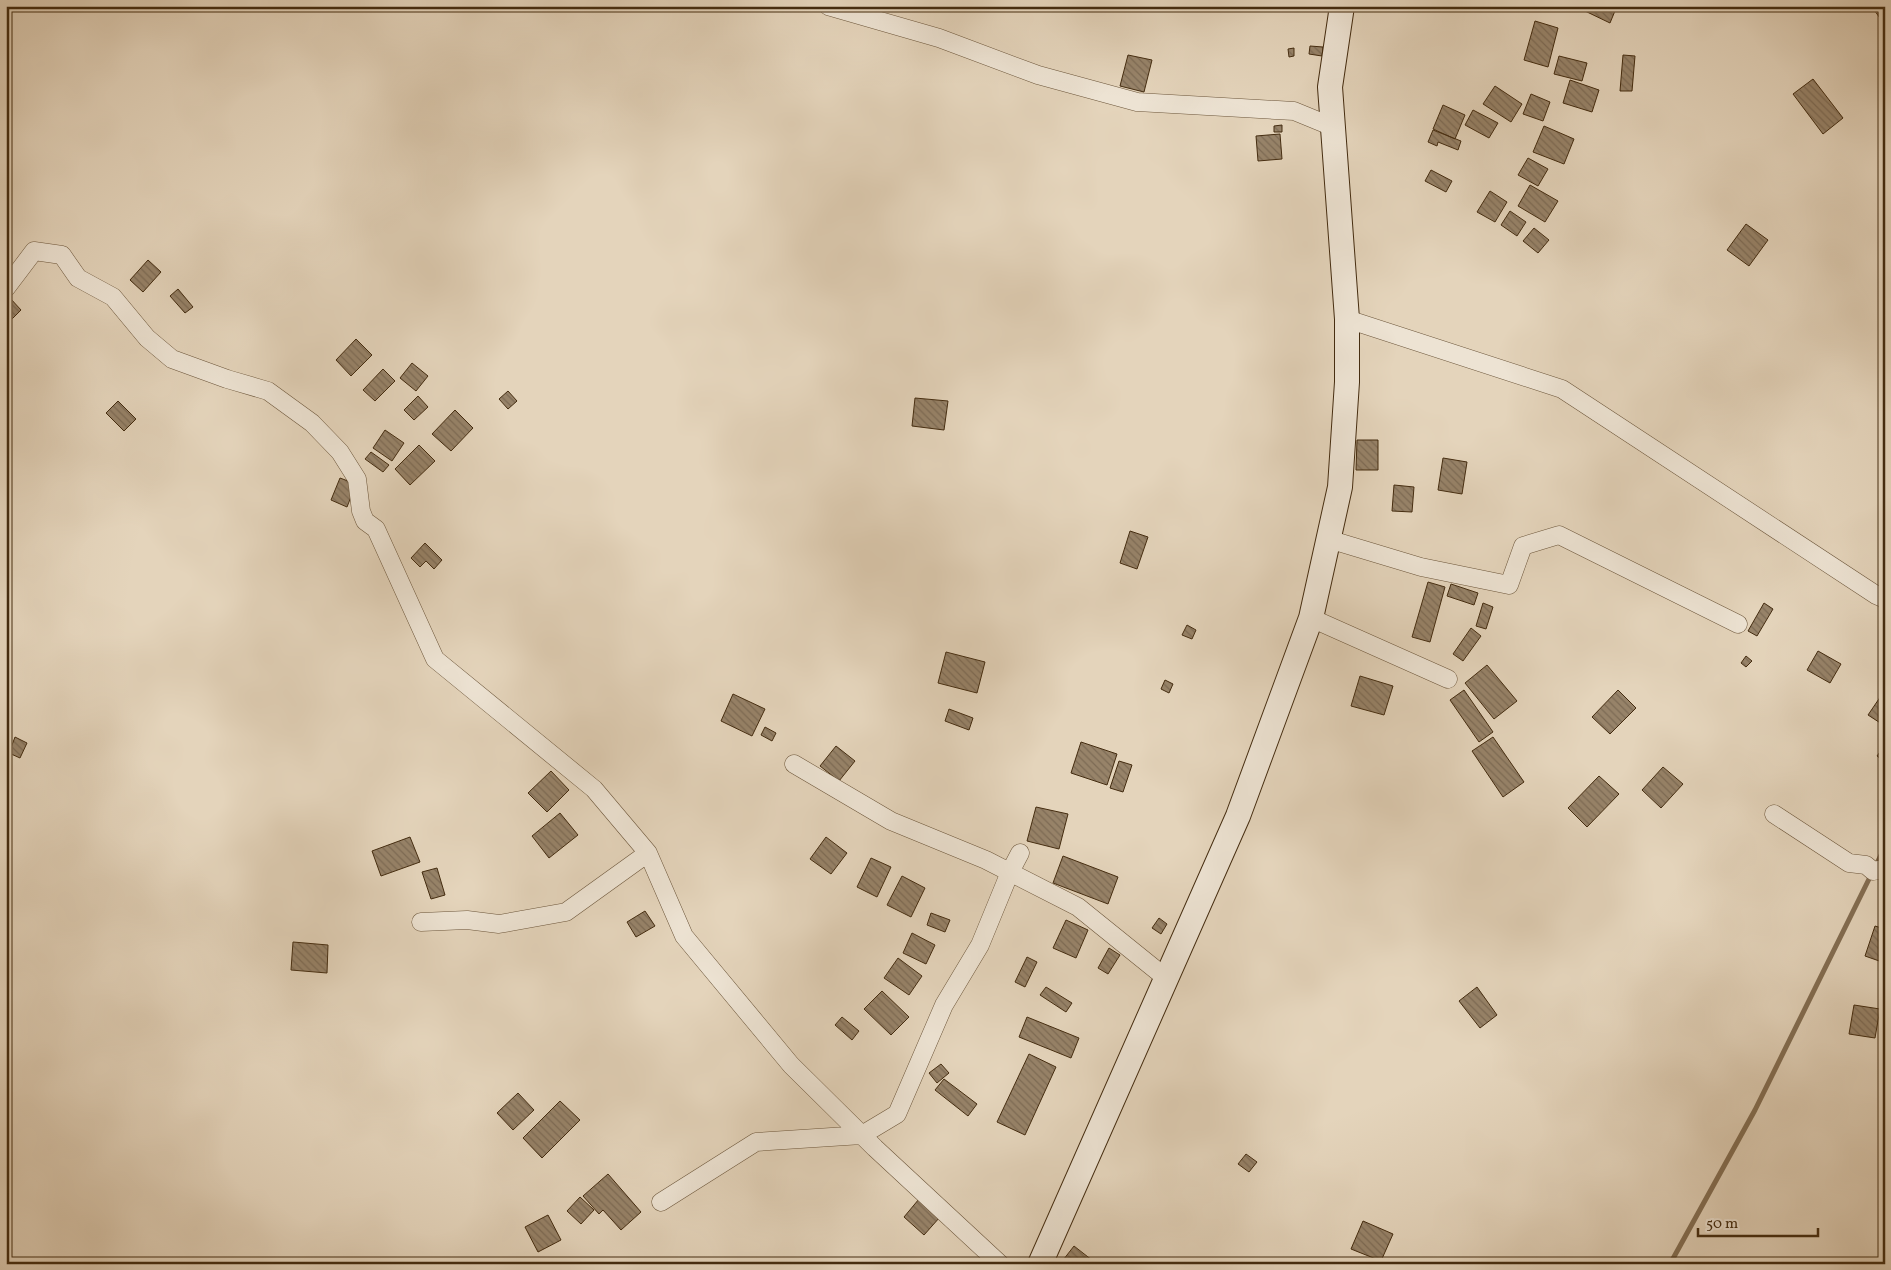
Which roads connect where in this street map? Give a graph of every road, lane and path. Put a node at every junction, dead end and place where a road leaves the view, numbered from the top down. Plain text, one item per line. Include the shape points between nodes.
1 (828, 6) edge
2 (1342, 6) edge
3 (1333, 127) junction
4 (6, 288) edge
5 (1348, 319) junction
6 (1328, 540) junction
7 (1885, 599) edge
8 (1311, 618) junction
9 (1738, 624) dead end
10 (1448, 679) dead end
11 (794, 764) dead end
12 (1774, 814) dead end
13 (648, 852) junction
14 (1020, 853) dead end
15 (1885, 869) edge
16 (1010, 872) junction
17 (420, 922) dead end
18 (1166, 978) junction
19 (862, 1135) junction
20 (661, 1202) dead end
21 (1000, 1264) edge
22 (1040, 1264) edge

1 - 3 street via 939,38 1038,75 1137,102 1294,111
2 - 3 main road via 1330,87
3 - 5 main road
4 - 13 street via 34,251 62,255 78,278 113,297 147,338 172,359 268,391 312,422 340,452 357,480 365,521 376,529 434,659 594,789
5 - 6 main road via 1340,487
5 - 7 street via 1562,389
6 - 8 main road
6 - 9 street via 1422,568 1510,585 1523,546 1559,535
8 - 10 street
8 - 18 main road via 1238,816
11 - 16 street via 891,821
12 - 15 street via 1849,863 1866,865 1873,871
13 - 17 street via 566,912 499,924 467,920
13 - 19 street via 684,936 791,1065
14 - 16 street
16 - 18 street via 1078,907
16 - 19 street via 980,945 944,1005 897,1114
18 - 22 main road
19 - 20 street via 756,1142
19 - 21 street

